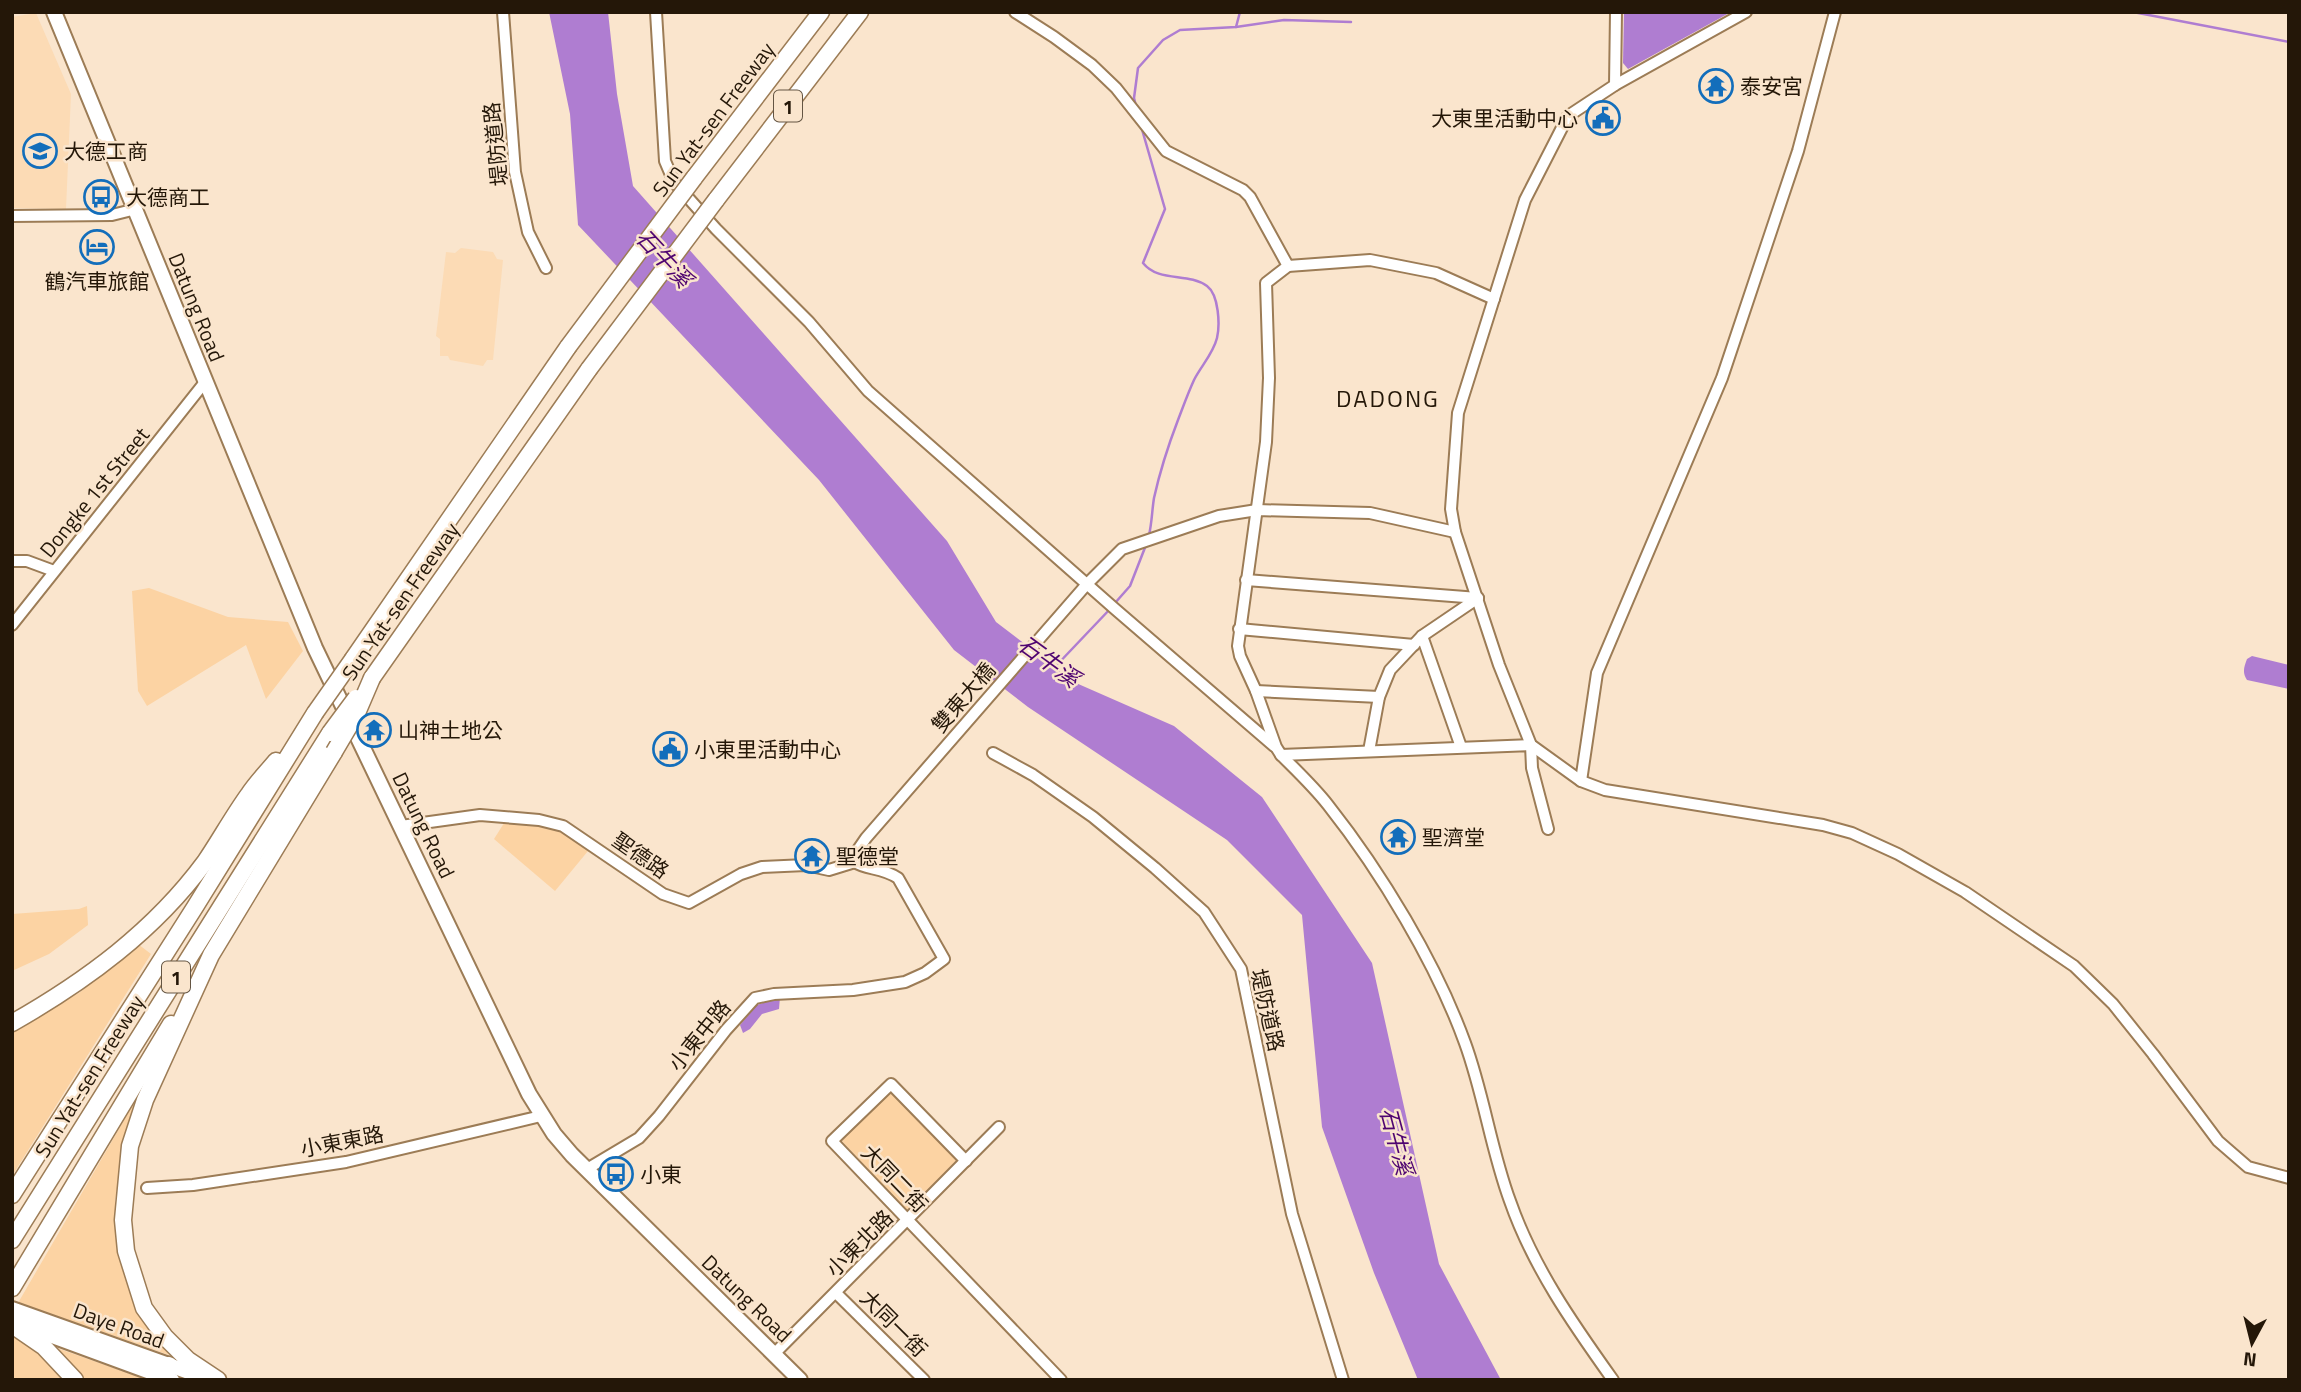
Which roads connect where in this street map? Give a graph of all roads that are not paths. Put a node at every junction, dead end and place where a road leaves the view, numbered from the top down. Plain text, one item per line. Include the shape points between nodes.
1 (54, 12) edge
2 (503, 12) edge
3 (656, 12) edge
4 (821, 12) edge
5 (860, 12) edge
6 (1015, 12) edge
7 (1616, 12) edge
8 (1746, 12) edge
9 (1835, 12) edge
10 (1615, 85) junction
11 (136, 209) junction
12 (12, 216) edge
13 (1287, 266) junction
14 (546, 268) dead end
15 (1494, 299) junction
16 (205, 382) junction
17 (1256, 510) junction
18 (1455, 532) junction
19 (12, 561) edge
20 (54, 571) junction
21 (1246, 580) junction
22 (1087, 583) junction
23 (1478, 598) junction
24 (12, 625) edge
25 (1239, 629) junction
26 (1418, 641) junction
27 (372, 678) junction
28 (1256, 691) junction
29 (1379, 697) junction
30 (315, 713) junction
31 (1531, 745) junction
32 (1461, 747) junction
33 (1278, 751) junction
34 (1369, 751) junction
35 (993, 753) dead end
36 (1581, 780) junction
37 (401, 826) junction
38 (1548, 829) dead end
39 (855, 862) junction
40 (211, 956) junction
41 (12, 1023) edge
42 (541, 1116) junction
43 (999, 1127) dead end
44 (966, 1161) junction
45 (587, 1169) junction
46 (2289, 1178) edge
47 (147, 1188) dead end
48 (12, 1195) edge
49 (908, 1220) junction
50 (12, 1240) edge
51 (14, 1284) edge
52 (836, 1293) junction
53 (12, 1309) edge
54 (12, 1323) edge
55 (774, 1353) junction
56 (169, 1376) edge
57 (75, 1380) edge
58 (211, 1380) edge
59 (218, 1380) edge
60 (800, 1380) edge
61 (924, 1380) edge
62 (1061, 1380) edge
63 (1343, 1380) edge
64 (1613, 1380) edge

1 - 11 main road, Datung Road
2 - 14 street, 堤防道路 via 515,172 528,232
3 - 22 street via 665,161 674,182 809,322 868,391
4 - 30 highway, Sun Yat-sen Freeway / 1, bridge via 568,347
5 - 27 highway, Sun Yat-sen Freeway / 1, bridge via 589,369
6 - 13 street via 1092,65 1166,151 1243,190
7 - 10 street
8 - 10 street
9 - 36 street via 1798,151 1722,378 1597,673
10 - 15 street via 1568,116 1525,200
11 - 12 street via 111,215
11 - 16 main road, Datung Road
13 - 15 street via 1370,260 1436,273
13 - 17 street via 1266,282 1268,404
15 - 18 street via 1458,413 1451,509
16 - 20 street, Dongke 1st Street
16 - 37 main road, Datung Road via 315,648
17 - 18 street, 雙東大橋 via 1370,513
17 - 21 street
17 - 22 street, 雙東大橋 via 1219,516 1122,549
18 - 23 street
19 - 20 street
20 - 24 street, Dongke 1st Street
21 - 23 street
21 - 25 street
22 - 33 street
22 - 39 street, 雙東大橋 via 858,847
23 - 26 street
23 - 31 street
25 - 26 street
25 - 28 street via 1240,656
26 - 29 street via 1390,670
26 - 32 street
27 - 40 highway, bridge via 357,713
27 - 50 highway, Sun Yat-sen Freeway / 1, bridge via 330,733
28 - 29 street
28 - 33 street
29 - 34 street
30 - 41 highway via 249,793 204,862 131,943 54,999
30 - 48 highway, Sun Yat-sen Freeway / 1
31 - 32 street
31 - 36 street
31 - 38 street via 1532,768
32 - 34 street
33 - 34 street
33 - 64 street via 1327,804 1422,950 1465,1043 1509,1201 1534,1258
35 - 63 street, 堤防道路 via 1093,817 1155,867 1204,912 1241,969 1292,1214
36 - 46 street via 1605,790 1823,825 1898,854 1965,892 2074,966 2113,1004 2218,1141 2248,1167
37 - 39 street, 聖德路 via 480,815 563,826 663,894 689,903 762,867 806,865 830,870
37 - 42 main road, Datung Road
39 - 45 street, 小東中路 via 898,878 944,960 905,982 755,998 639,1138
40 - 51 highway
40 - 59 highway via 145,1100 130,1146 123,1220 126,1251 144,1308 188,1360
42 - 45 main road, Datung Road
42 - 47 street, 小東東路 via 346,1162
43 - 44 street, 小東北路
44 - 49 street, 小東北路
44 - 49 street, 大同二街 via 891,1084 832,1141
45 - 55 main road, Datung Road
49 - 52 street, 小東北路
49 - 62 street, 大同二街
52 - 55 street, 小東北路
52 - 61 street, 大同一街
53 - 56 main road, Daye Road
54 - 56 main road, Daye Road
54 - 57 highway via 44,1347
55 - 60 main road, Datung Road
56 - 58 main road, Daye Road

